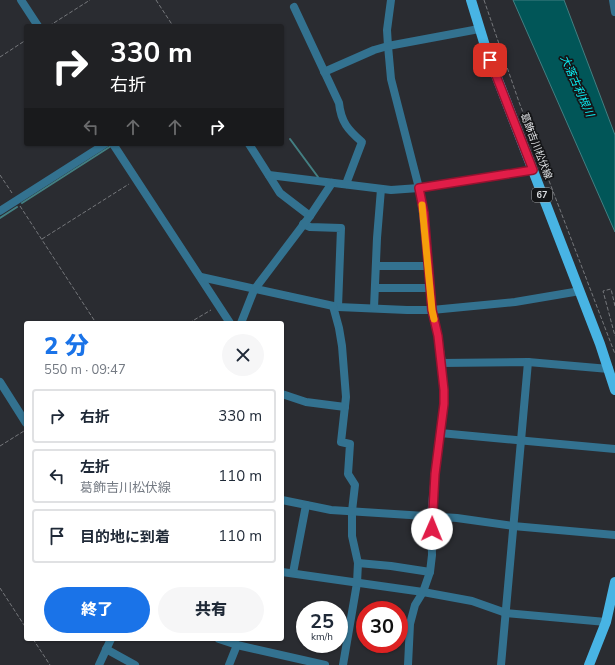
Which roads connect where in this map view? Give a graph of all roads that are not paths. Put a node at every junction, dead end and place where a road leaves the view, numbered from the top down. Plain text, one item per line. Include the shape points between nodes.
1 (21, 0) edge
2 (391, 0) edge
3 (471, 0) edge
4 (613, 0) edge
5 (294, 7) dead end
6 (615, 12) edge
7 (37, 24) edge
8 (480, 29) junction
9 (388, 46) junction
10 (324, 72) junction
11 (102, 146) edge
12 (114, 146) edge
13 (250, 146) edge
14 (533, 170) junction
15 (269, 175) junction
16 (332, 183) junction
17 (346, 184) junction
18 (419, 188) junction
19 (381, 189) junction
20 (0, 211) edge
21 (310, 216) junction
22 (303, 224) junction
23 (376, 266) junction
24 (429, 266) junction
25 (201, 277) junction
26 (375, 288) junction
27 (430, 288) junction
28 (254, 290) junction
29 (580, 291) junction
30 (336, 307) junction
31 (374, 308) junction
32 (432, 310) junction
33 (229, 321) edge
34 (242, 321) edge
35 (528, 362) junction
36 (442, 363) junction
37 (609, 369) junction
38 (0, 382) edge
39 (615, 390) edge
40 (284, 395) edge
41 (345, 407) junction
42 (24, 419) edge
43 (440, 433) junction
44 (521, 441) junction
45 (615, 449) edge
46 (284, 500) edge
47 (306, 505) junction
48 (352, 511) junction
49 (431, 516) junction
50 (513, 526) junction
51 (615, 536) edge
52 (358, 563) junction
53 (284, 572) edge
54 (430, 572) junction
55 (294, 573) junction
56 (615, 582) edge
57 (357, 583) junction
58 (423, 592) junction
59 (506, 613) junction
60 (606, 622) junction
61 (110, 641) edge
62 (225, 641) edge
63 (238, 645) junction
64 (106, 649) junction
65 (99, 665) edge
66 (135, 665) edge
67 (229, 665) edge
68 (325, 665) edge
69 (343, 665) edge
70 (408, 665) edge
71 (501, 665) edge
72 (589, 665) edge

1 - 7 street
2 - 9 street via 387,30
3 - 8 main road, 葛飾吉川松伏線 / 67
4 - 6 street
5 - 10 street
8 - 9 street
8 - 14 main road, 葛飾吉川松伏線 / 67
9 - 10 street
9 - 18 street via 392,79
10 - 17 street via 339,103 340,115 350,131 362,142
11 - 20 street
12 - 25 street
13 - 15 street
14 - 18 street
14 - 29 main road, 葛飾吉川松伏線 / 67
15 - 16 street
15 - 21 street via 280,193
16 - 17 street
16 - 21 street
17 - 19 street
18 - 19 street
18 - 24 street
19 - 23 street
21 - 22 street
22 - 28 street
22 - 30 street via 310,227 341,228
23 - 24 street
23 - 26 street
24 - 27 street
25 - 28 street
25 - 33 street
26 - 27 street
26 - 31 street
27 - 32 street
28 - 30 street
28 - 34 street
29 - 32 street via 515,302
29 - 37 main road, 葛飾吉川松伏線 / 67
30 - 31 street
30 - 41 street via 342,346
31 - 32 street
32 - 36 street
35 - 36 street
35 - 37 street
35 - 44 street
36 - 43 street via 444,404
37 - 39 main road, 葛飾吉川松伏線 / 67
38 - 42 street
40 - 41 street via 306,402
41 - 48 street via 341,442 350,444 348,474 355,485
43 - 44 street
43 - 49 street
44 - 45 street
44 - 50 street
46 - 47 street
47 - 48 street
47 - 55 street
48 - 49 street
48 - 52 street via 352,536
49 - 50 street
49 - 54 street
50 - 51 street
50 - 59 street
52 - 54 street
52 - 57 street
53 - 55 street
54 - 58 street
55 - 57 street
56 - 60 main road
57 - 58 street
57 - 69 street
58 - 59 street via 472,601
58 - 70 street via 415,605 410,624
59 - 60 street
59 - 71 street
60 - 72 main road
61 - 64 street
62 - 63 street
63 - 67 street
63 - 68 street
64 - 65 street
64 - 66 street

